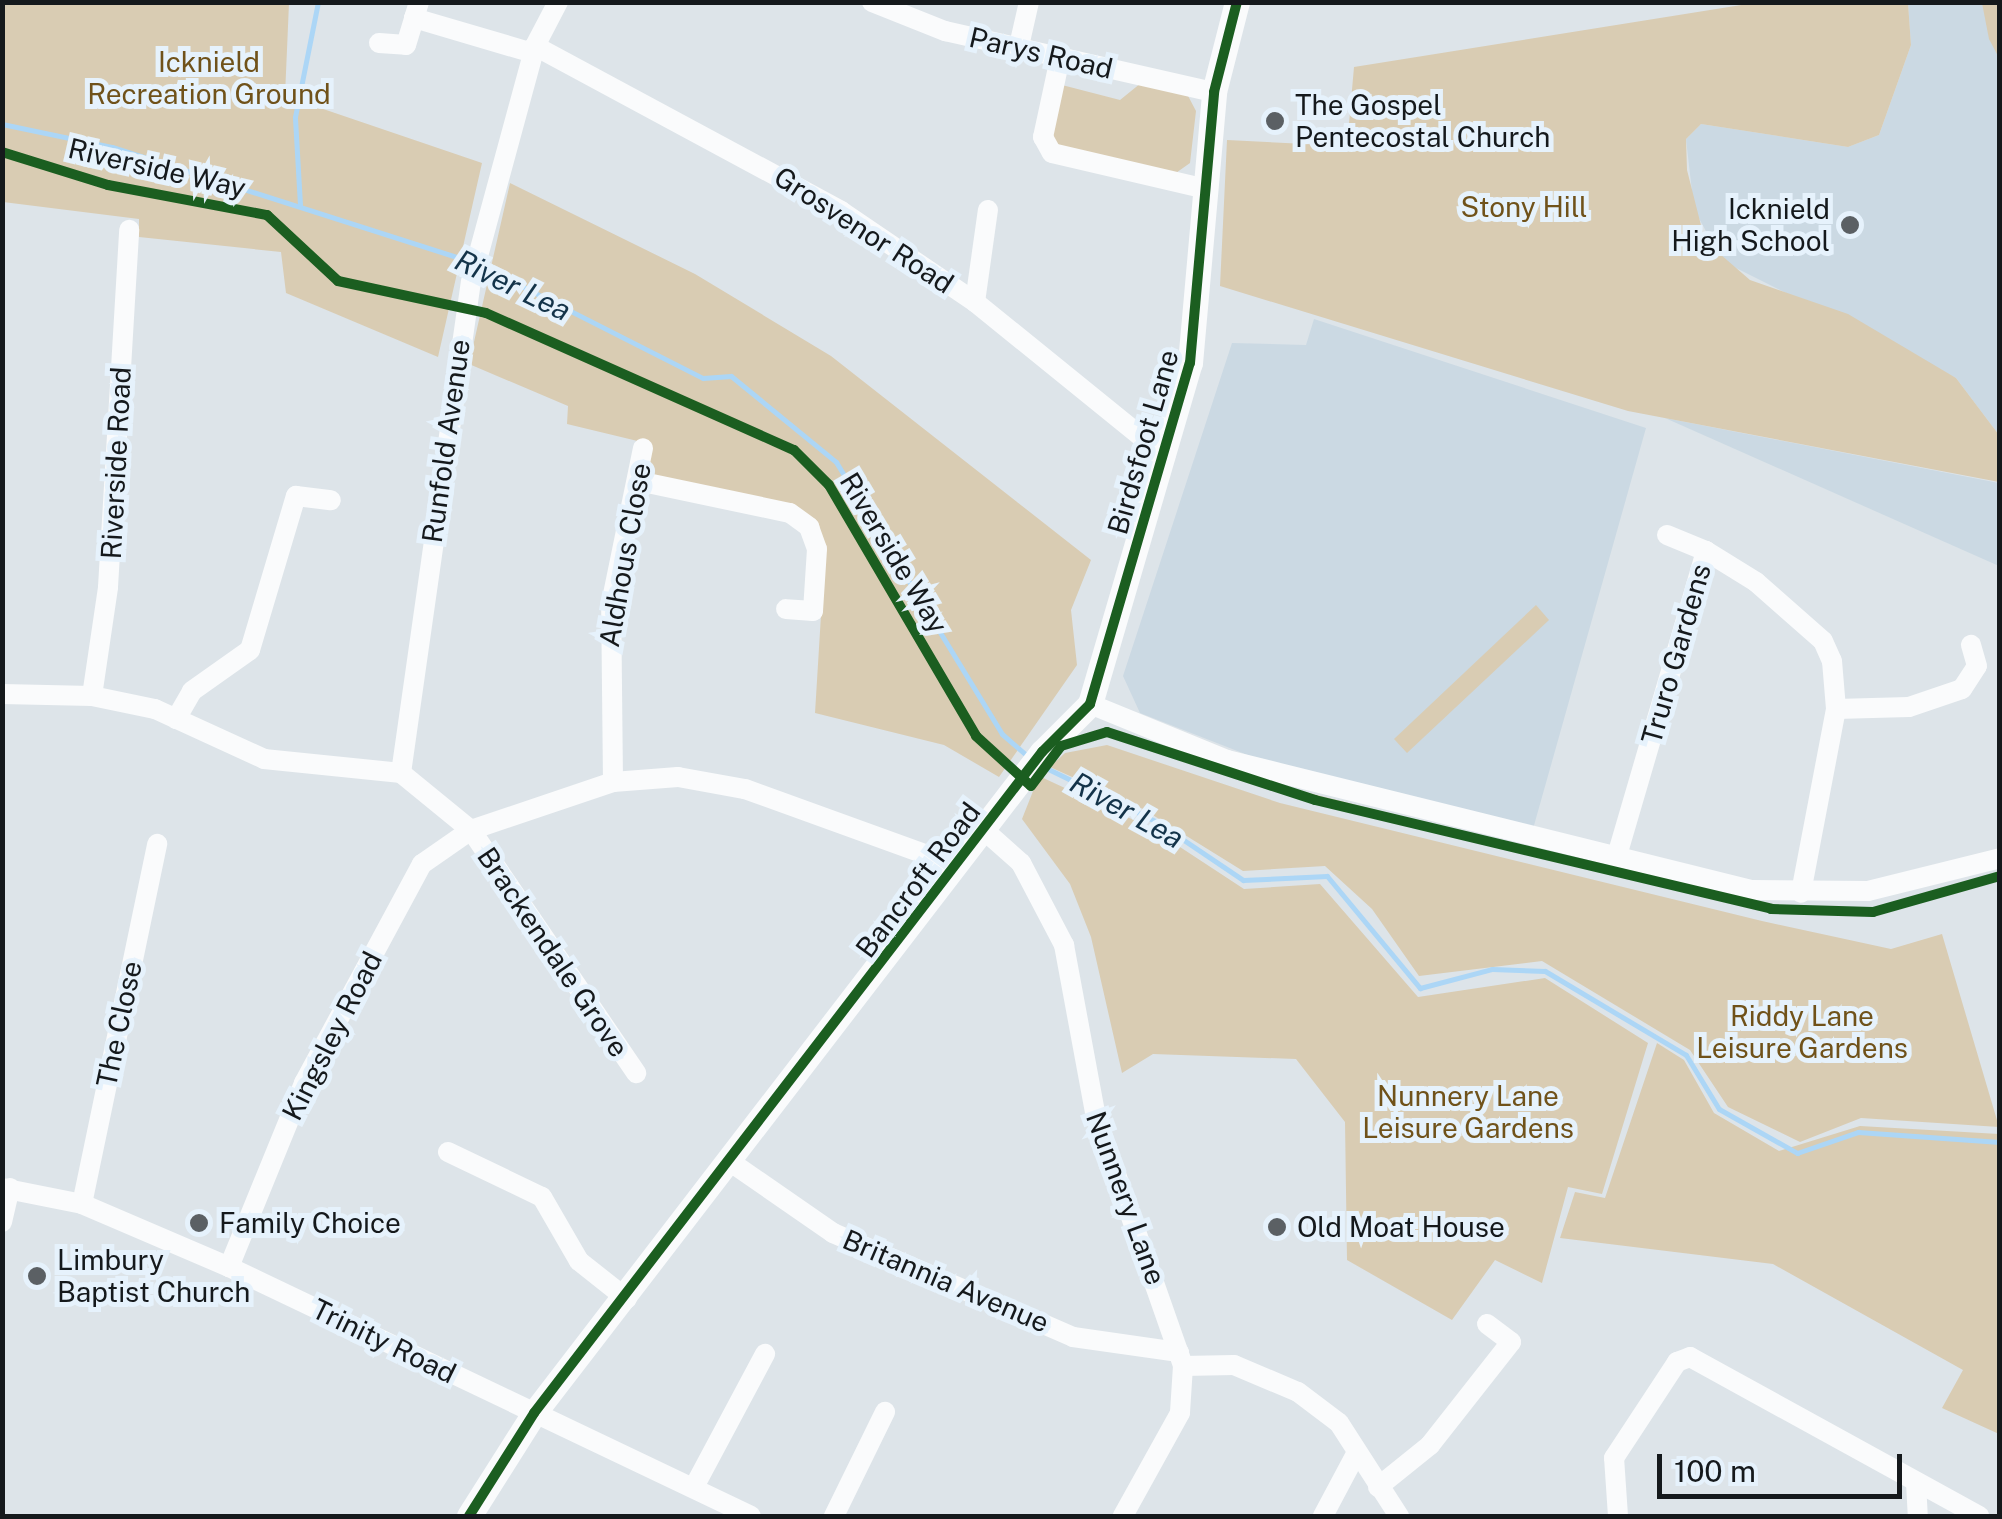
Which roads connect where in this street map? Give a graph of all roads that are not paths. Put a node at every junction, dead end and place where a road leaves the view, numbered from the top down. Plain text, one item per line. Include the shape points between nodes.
1 (558, 2) edge
2 (872, 2) edge
3 (1030, 2) edge
4 (1237, 2) edge
5 (416, 10) edge
6 (379, 43) dead end
7 (1019, 46) junction
8 (534, 50) junction
9 (1060, 58) junction
10 (1214, 92) junction
11 (1202, 188) junction
12 (988, 210) dead end
13 (130, 230) dead end
14 (975, 302) junction
15 (643, 448) dead end
16 (1165, 456) junction
17 (638, 481) junction
18 (332, 500) dead end
19 (1667, 536) dead end
20 (1706, 551) junction
21 (786, 608) dead end
22 (1972, 646) dead end
23 (2, 694) edge
24 (92, 696) junction
25 (1090, 704) junction
26 (1836, 709) junction
27 (176, 719) junction
28 (1036, 759) joint
29 (400, 773) junction
30 (612, 782) junction
31 (470, 830) junction
32 (985, 831) junction
33 (157, 844) dead end
34 (2000, 858) edge
35 (1616, 859) junction
36 (958, 866) junction
37 (1801, 894) junction
38 (636, 1073) dead end
39 (448, 1152) dead end
40 (732, 1163) junction
41 (6, 1188) edge
42 (82, 1204) junction
43 (2, 1222) edge
44 (229, 1266) junction
45 (627, 1299) junction
46 (1487, 1324) dead end
47 (765, 1354) dead end
48 (1181, 1359) junction
49 (885, 1412) dead end
50 (534, 1413) junction
51 (1357, 1452) junction
52 (1916, 1482) junction
53 (1378, 1486) junction
54 (694, 1488) junction
55 (469, 1516) edge
56 (751, 1516) edge
57 (834, 1516) edge
58 (1123, 1516) edge
59 (1323, 1516) edge
60 (1399, 1516) edge
61 (1618, 1516) edge
62 (1918, 1516) edge
63 (1979, 1516) edge

1 - 8 street, Runfold Avenue
2 - 7 street, Parys Road
3 - 7 street
4 - 10 street, Birdsfoot Lane
5 - 6 street via 406,45
5 - 8 street, Grosvenor Road
7 - 9 street, Parys Road
8 - 14 street, Grosvenor Road via 766,166
8 - 29 street, Runfold Avenue via 471,282
9 - 10 street, Parys Road
9 - 11 street via 1043,138 1052,153
10 - 11 street, Birdsfoot Lane
11 - 16 street, Birdsfoot Lane via 1196,330
12 - 14 street
13 - 24 street, Riverside Road via 108,587
14 - 16 street, Grosvenor Road
15 - 17 street, Aldhous Close
16 - 25 street, Birdsfoot Lane
17 - 21 street via 790,513 809,527 817,549 813,611
17 - 30 street, Aldhous Close via 611,604
18 - 27 street via 296,496 250,650 192,690
19 - 20 street
20 - 26 street, Truro Gardens via 1823,641
20 - 35 street, Truro Gardens
22 - 26 street via 1977,666 1962,689 1908,706
23 - 24 street
24 - 27 street
25 - 28 street, Birdsfoot Lane
25 - 35 street via 1227,760
26 - 37 street, Truro Gardens
27 - 29 street via 264,759
28 - 32 street, Bancroft Road
29 - 31 street, Brackendale Grove
30 - 31 street, Kingsley Road
30 - 36 street, Kingsley Road via 678,778 745,789
31 - 38 street, Brackendale Grove
31 - 44 street, Kingsley Road via 422,864 304,1082
32 - 36 street, Bancroft Road
32 - 48 street, Nunnery Lane via 1021,863 1064,946 1096,1117
33 - 42 street, The Close
34 - 37 street via 1868,891
35 - 37 street
36 - 40 street, Bancroft Road
39 - 45 street via 542,1197 579,1261
40 - 45 street, Bancroft Road
40 - 48 street, Britannia Avenue via 833,1232 1056,1329
41 - 42 street, Trinity Road
41 - 43 street
42 - 44 street, Trinity Road
44 - 50 street, Trinity Road
45 - 50 street, Bancroft Road
46 - 53 street via 1511,1342 1430,1445
47 - 54 street
48 - 51 street, Britannia Avenue via 1273,1376 1339,1423
48 - 58 street, Nunnery Lane via 1180,1414
49 - 57 street
50 - 54 street, Trinity Road
50 - 55 street, Bancroft Road
51 - 53 street, Britannia Avenue
51 - 59 street
52 - 61 street via 1690,1357 1677,1362 1614,1458
52 - 62 street
52 - 63 street
53 - 60 street, Britannia Avenue
54 - 56 street, Trinity Road

